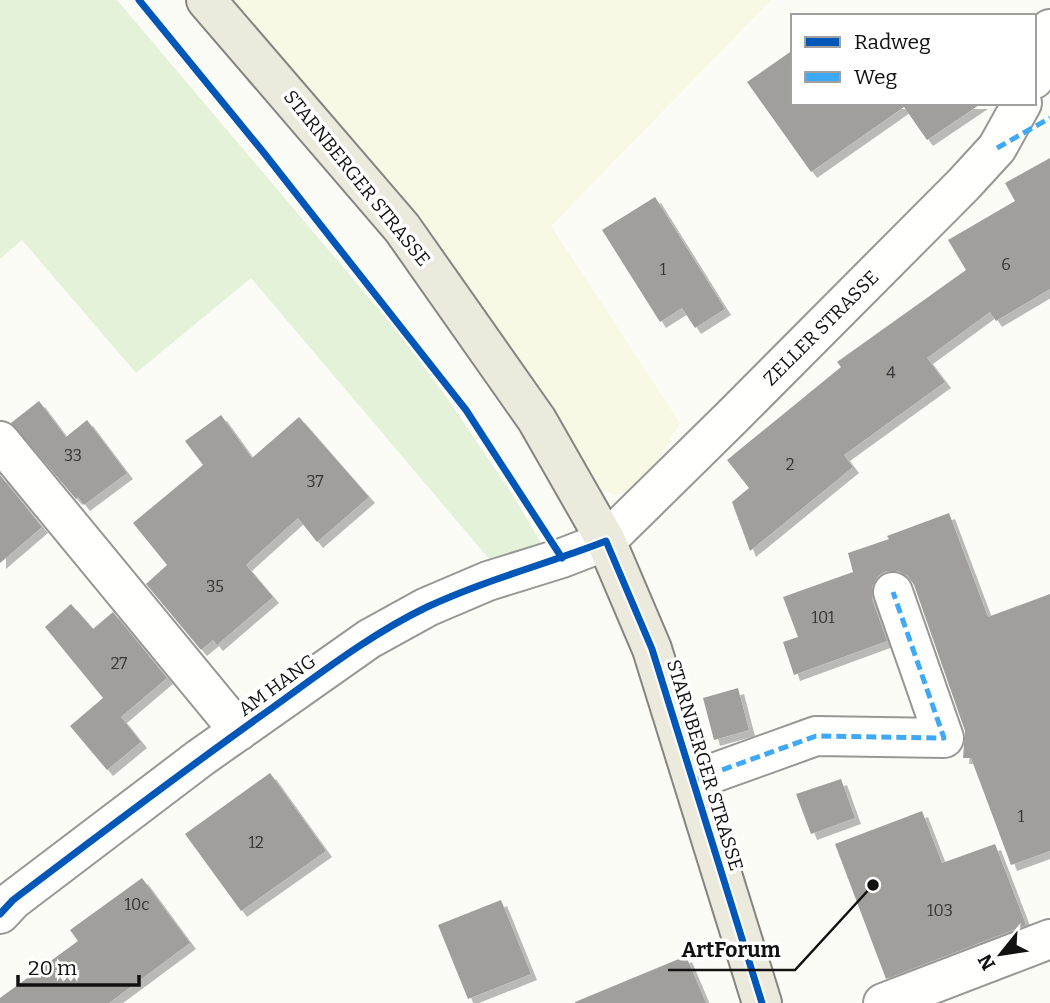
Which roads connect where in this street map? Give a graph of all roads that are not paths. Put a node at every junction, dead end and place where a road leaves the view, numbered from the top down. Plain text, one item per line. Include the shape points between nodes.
1 (206, 0) edge
2 (1050, 29) edge
3 (1036, 73) edge
4 (1020, 105) edge
5 (0, 441) edge
6 (606, 541) junction
7 (893, 592) dead end
8 (239, 731) junction
9 (694, 780) junction
10 (4, 900) edge
11 (1050, 939) edge
12 (762, 1003) edge
13 (883, 1003) edge

1 - 6 main road, STARNBERGER STRASSE via 402,228 537,420
2 - 3 street
4 - 6 street, ZELLER STRASSE via 997,148 972,175
5 - 8 street, AM HANG
6 - 8 street, AM HANG via 427,607 369,639
6 - 9 main road, STARNBERGER STRASSE via 652,649
7 - 9 street, STARNBERGER STRASSE via 944,738 816,736
8 - 10 street, AM HANG
9 - 12 main road, STARNBERGER STRASSE
11 - 13 street

